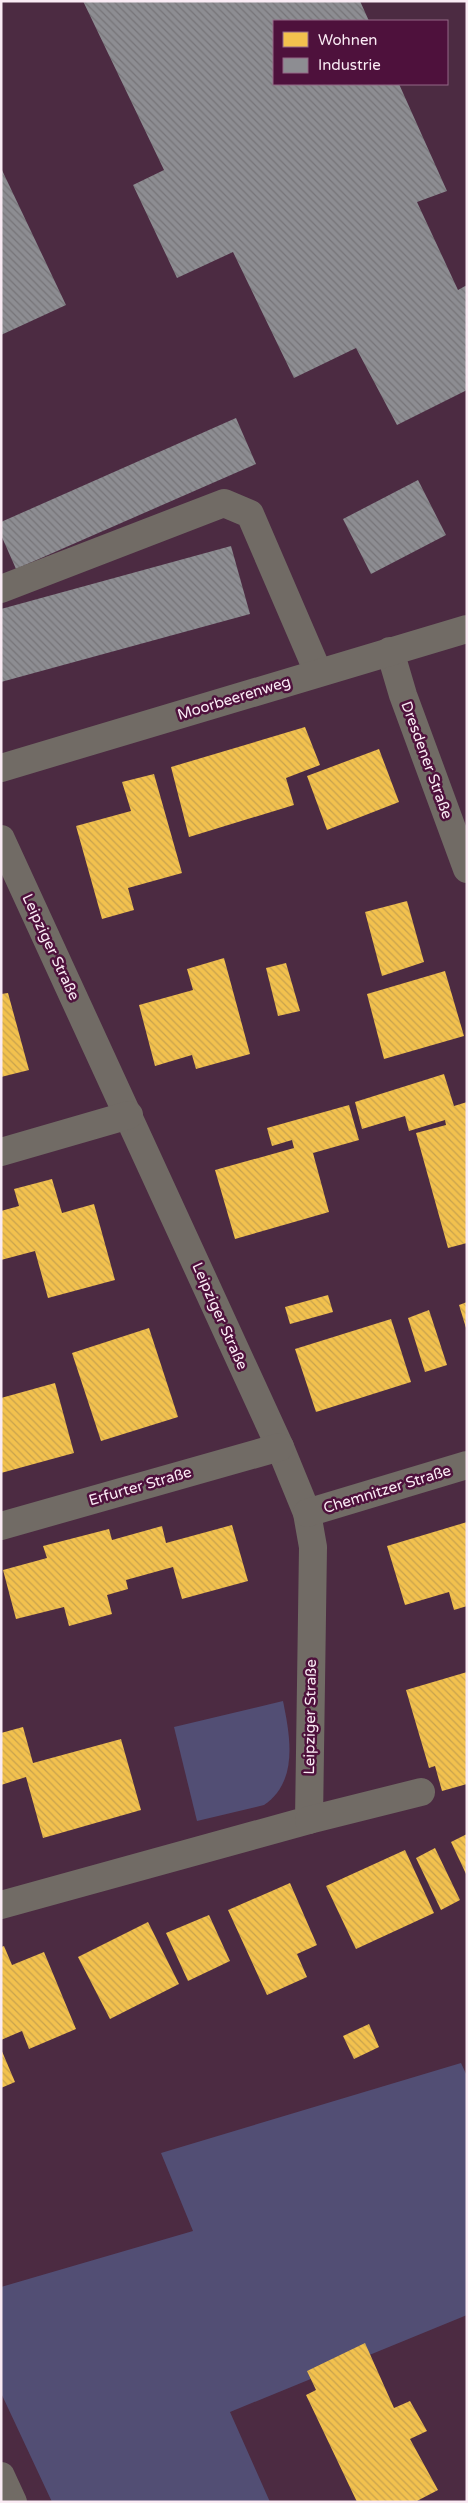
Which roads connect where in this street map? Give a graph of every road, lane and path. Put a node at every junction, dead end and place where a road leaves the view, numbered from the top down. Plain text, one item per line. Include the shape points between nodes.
1 (1, 589) edge
2 (467, 630) edge
3 (390, 651) junction
4 (318, 672) junction
5 (1, 768) edge
6 (1, 840) edge
7 (467, 869) edge
8 (129, 1115) junction
9 (1, 1152) edge
10 (280, 1447) junction
11 (467, 1465) edge
12 (307, 1513) junction
13 (1, 1526) edge
14 (421, 1792) dead end
15 (309, 1820) junction
16 (1, 1905) edge

1 - 4 street via 224,503 250,514
2 - 3 street, Moorbeerenweg
3 - 4 street, Moorbeerenweg
3 - 7 street, Dresdener Straße
4 - 5 street, Moorbeerenweg
6 - 8 street, Leipziger Straße
8 - 9 street
8 - 10 street, Leipziger Straße
10 - 12 street, Leipziger Straße
10 - 13 street, Erfurter Straße
11 - 12 street, Chemnitzer Straße
12 - 15 street, Leipziger Straße via 313,1547
14 - 15 street
15 - 16 street

